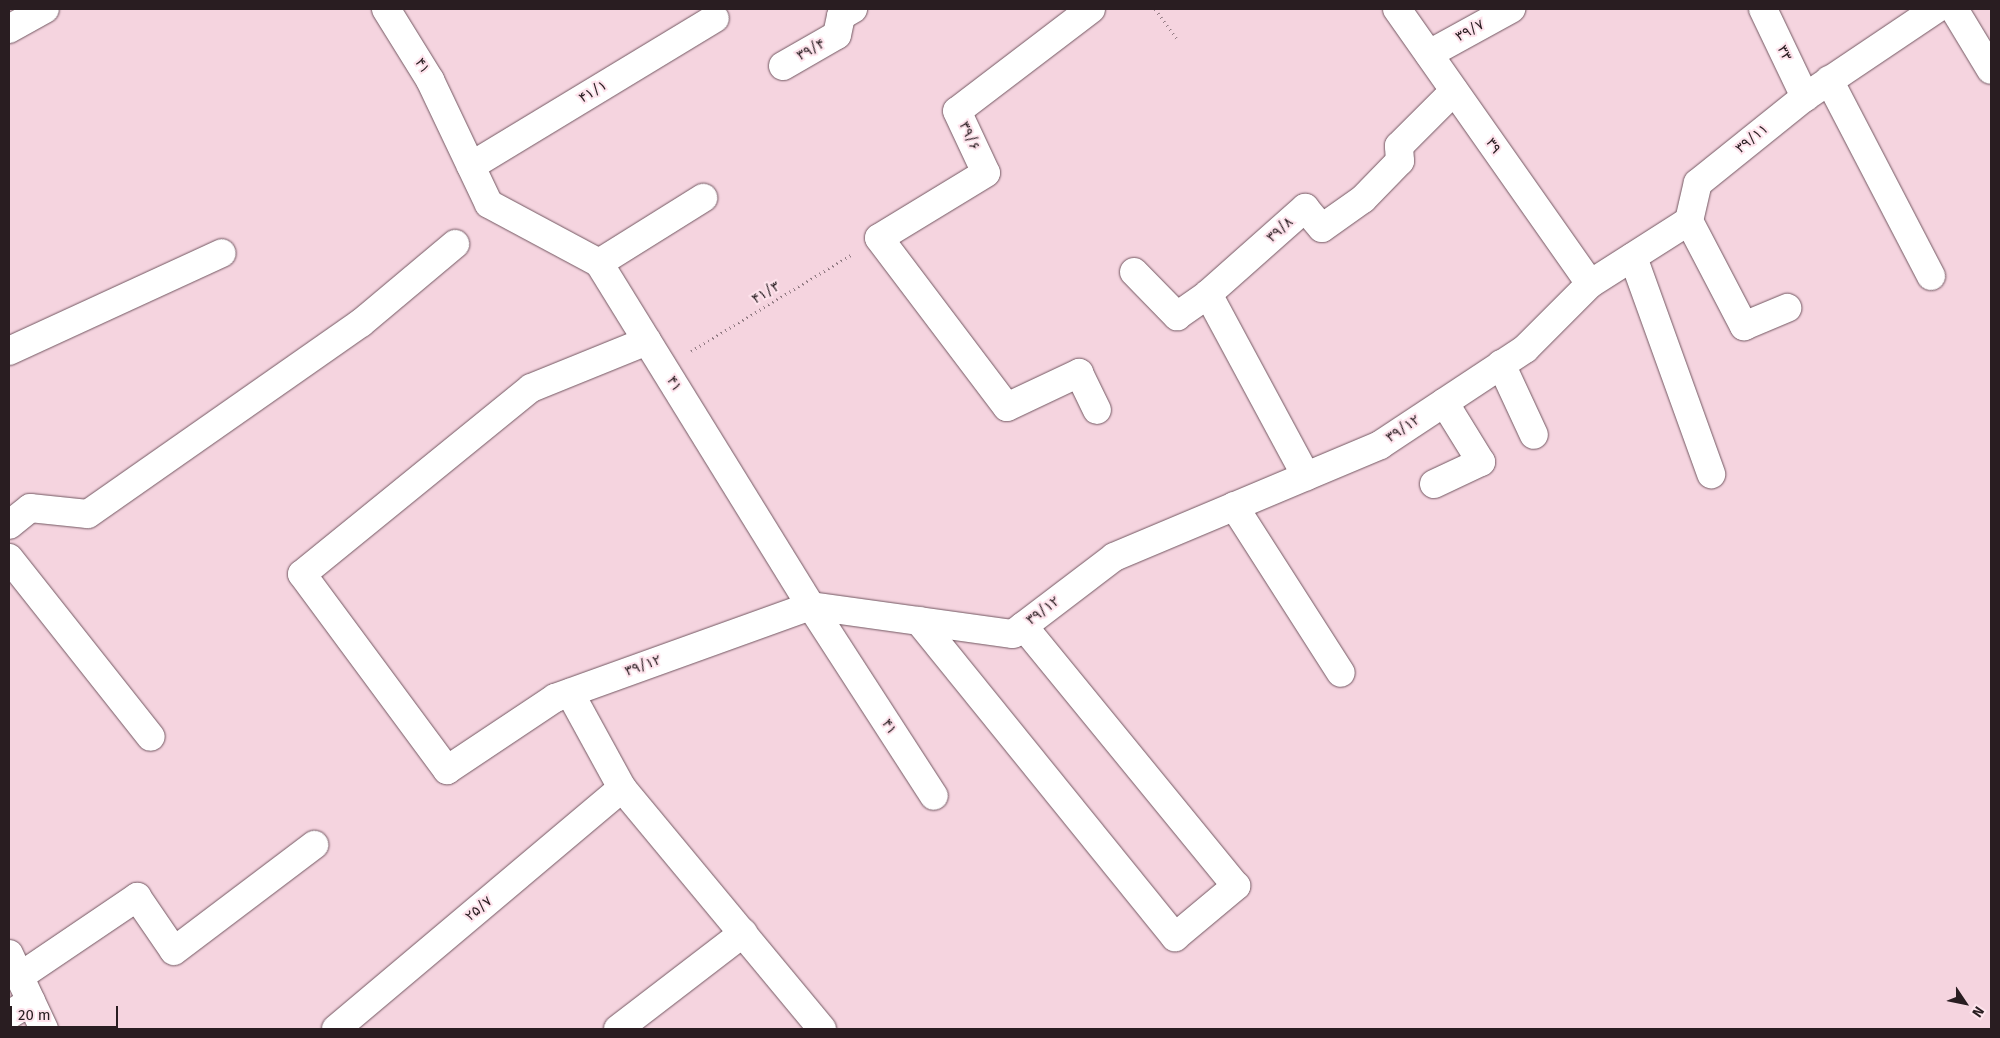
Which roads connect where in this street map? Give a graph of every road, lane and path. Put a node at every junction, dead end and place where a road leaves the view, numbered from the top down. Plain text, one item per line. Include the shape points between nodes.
1 (46, 9) edge
2 (386, 9) edge
3 (852, 9) edge
4 (1091, 9) edge
5 (1155, 9) edge
6 (1397, 9) edge
7 (1511, 9) edge
8 (1762, 9) edge
9 (1936, 9) edge
10 (1954, 9) edge
11 (715, 18) dead end
12 (9, 29) edge
13 (1177, 39) dead end
14 (1428, 54) junction
15 (783, 66) dead end
16 (1991, 70) edge
17 (1829, 80) junction
18 (1454, 91) junction
19 (1805, 97) junction
20 (471, 166) junction
21 (703, 198) dead end
22 (1689, 221) junction
23 (879, 238) junction
24 (456, 244) dead end
25 (222, 253) dead end
26 (1633, 256) junction
27 (599, 263) junction
28 (1134, 272) dead end
29 (1931, 276) dead end
30 (1590, 284) junction
31 (1208, 294) junction
32 (1787, 308) dead end
33 (647, 341) junction
34 (9, 351) edge
35 (1501, 364) junction
36 (664, 368) junction
37 (1444, 402) junction
38 (1097, 410) dead end
39 (1534, 435) dead end
40 (1711, 474) dead end
41 (1306, 476) junction
42 (1434, 484) dead end
43 (1234, 506) junction
44 (9, 524) edge
45 (9, 558) edge
46 (810, 606) junction
47 (919, 621) junction
48 (1023, 626) junction
49 (1341, 673) dead end
50 (570, 693) junction
51 (152, 738) dead end
52 (622, 788) junction
53 (934, 796) dead end
54 (314, 845) dead end
55 (743, 933) junction
56 (14, 966) edge
57 (20, 1008) edge
58 (44, 1029) edge
59 (336, 1029) edge
60 (618, 1029) edge
61 (822, 1029) edge

1 - 12 street
2 - 20 street, ۴۱ via 430,80
3 - 15 street, ۳۹/۴ via 841,16 837,36
4 - 23 street, ۳۹/۶ via 957,111 986,173
5 - 13 path
6 - 14 street, ۳۹
7 - 14 street, ۳۹/۷
8 - 19 street, ۳۳
9 - 17 street, ۳۹/۱۱
10 - 16 street
11 - 20 street, ۴۱/۱
14 - 18 street, ۳۹
17 - 19 street, ۳۹/۱۱
17 - 29 street
18 - 30 street, ۳۹
18 - 31 street, ۳۹/۸ via 1398,146 1400,161 1363,199 1322,228 1304,208
19 - 22 street, ۳۹/۱۱ via 1698,183
20 - 27 street, ۴۱ via 488,204
21 - 27 street
22 - 26 street
22 - 32 street via 1744,326
23 - 36 path, ۴۱/۳
23 - 38 street via 1007,407 1079,373
24 - 44 street via 361,323 88,514 30,508
25 - 34 street
26 - 30 street
26 - 40 street
27 - 33 street, ۴۱
28 - 31 street, ۳۹/۸ via 1177,316
30 - 35 street, ۳۹/۱۲ via 1525,348
31 - 41 street
33 - 36 street, ۴۱
33 - 50 street, ۳۹/۱۲ via 531,388 302,574 447,770 555,698
35 - 37 street, ۳۹/۱۲
35 - 39 street
36 - 46 street, ۴۱
37 - 41 street, ۳۹/۱۲ via 1380,444
37 - 42 street via 1481,462
41 - 43 street, ۳۹/۱۲
43 - 48 street, ۳۹/۱۲ via 1114,557
43 - 49 street
45 - 51 street
46 - 47 street, ۳۹/۱۲
46 - 50 street, ۳۹/۱۲
46 - 53 street, ۴۱
47 - 48 street, ۳۹/۱۲ via 1013,634
47 - 48 street via 1175,937 1236,886
50 - 52 street
52 - 55 street
52 - 59 street, ۲۵/۷
54 - 56 street via 174,951 137,897
55 - 60 street
55 - 61 street
56 - 57 street
57 - 58 street

